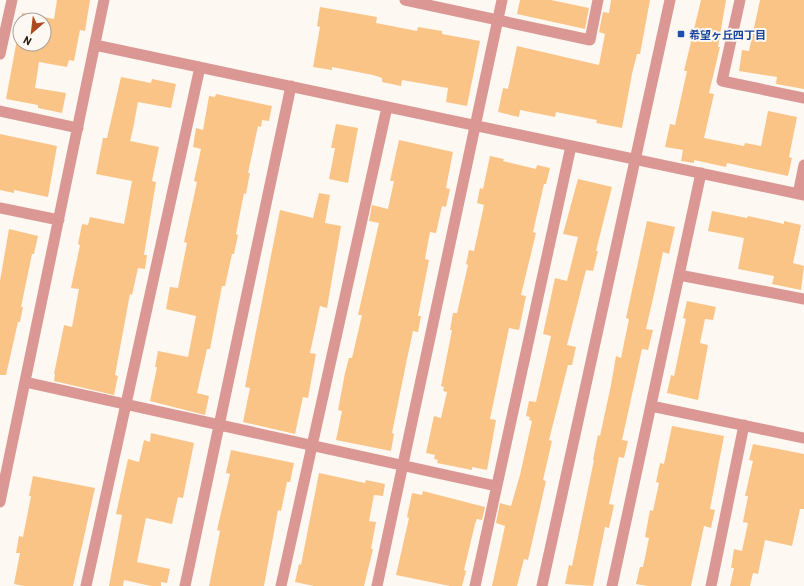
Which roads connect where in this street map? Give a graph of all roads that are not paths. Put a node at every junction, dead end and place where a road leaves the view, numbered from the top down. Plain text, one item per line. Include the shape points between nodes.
1 (12, 0) edge
2 (104, 0) edge
3 (405, 0) edge
4 (502, 0) edge
5 (598, 0) edge
6 (670, 0) edge
7 (740, 0) edge
8 (498, 20) junction
9 (95, 45) junction
10 (0, 54) edge
11 (200, 67) junction
12 (291, 86) junction
13 (804, 98) edge
14 (387, 107) junction
15 (0, 111) edge
16 (476, 126) junction
17 (78, 128) junction
18 (571, 146) junction
19 (635, 159) junction
20 (804, 165) edge
21 (701, 173) junction
22 (801, 194) edge
23 (0, 208) edge
24 (59, 220) junction
25 (679, 275) junction
26 (804, 299) edge
27 (25, 382) junction
28 (126, 404) junction
29 (651, 406) junction
30 (219, 425) junction
31 (744, 425) junction
32 (804, 438) edge
33 (312, 446) junction
34 (403, 466) junction
35 (496, 486) junction
36 (0, 502) edge
37 (86, 586) edge
38 (184, 586) edge
39 (281, 586) edge
40 (377, 586) edge
41 (474, 586) edge
42 (542, 586) edge
43 (612, 586) edge
44 (711, 586) edge

1 - 10 street
2 - 9 street
3 - 8 street
4 - 8 street
5 - 8 street via 590,40
6 - 19 street
7 - 13 street via 722,81
8 - 16 street
9 - 11 street
9 - 17 street
11 - 12 street
11 - 28 street
12 - 14 street
12 - 30 street
14 - 16 street
14 - 33 street
15 - 17 street
16 - 18 street
16 - 34 street
17 - 24 street
18 - 19 street
18 - 35 street
19 - 21 street
19 - 42 street
20 - 22 street
21 - 22 street
21 - 25 street
23 - 24 street
24 - 27 street
25 - 26 street
25 - 29 street
27 - 28 street
27 - 36 street
28 - 30 street
28 - 37 street
29 - 31 street
29 - 43 street
30 - 33 street
30 - 38 street
31 - 32 street
31 - 44 street
33 - 34 street
33 - 39 street
34 - 35 street
34 - 40 street
35 - 41 street

